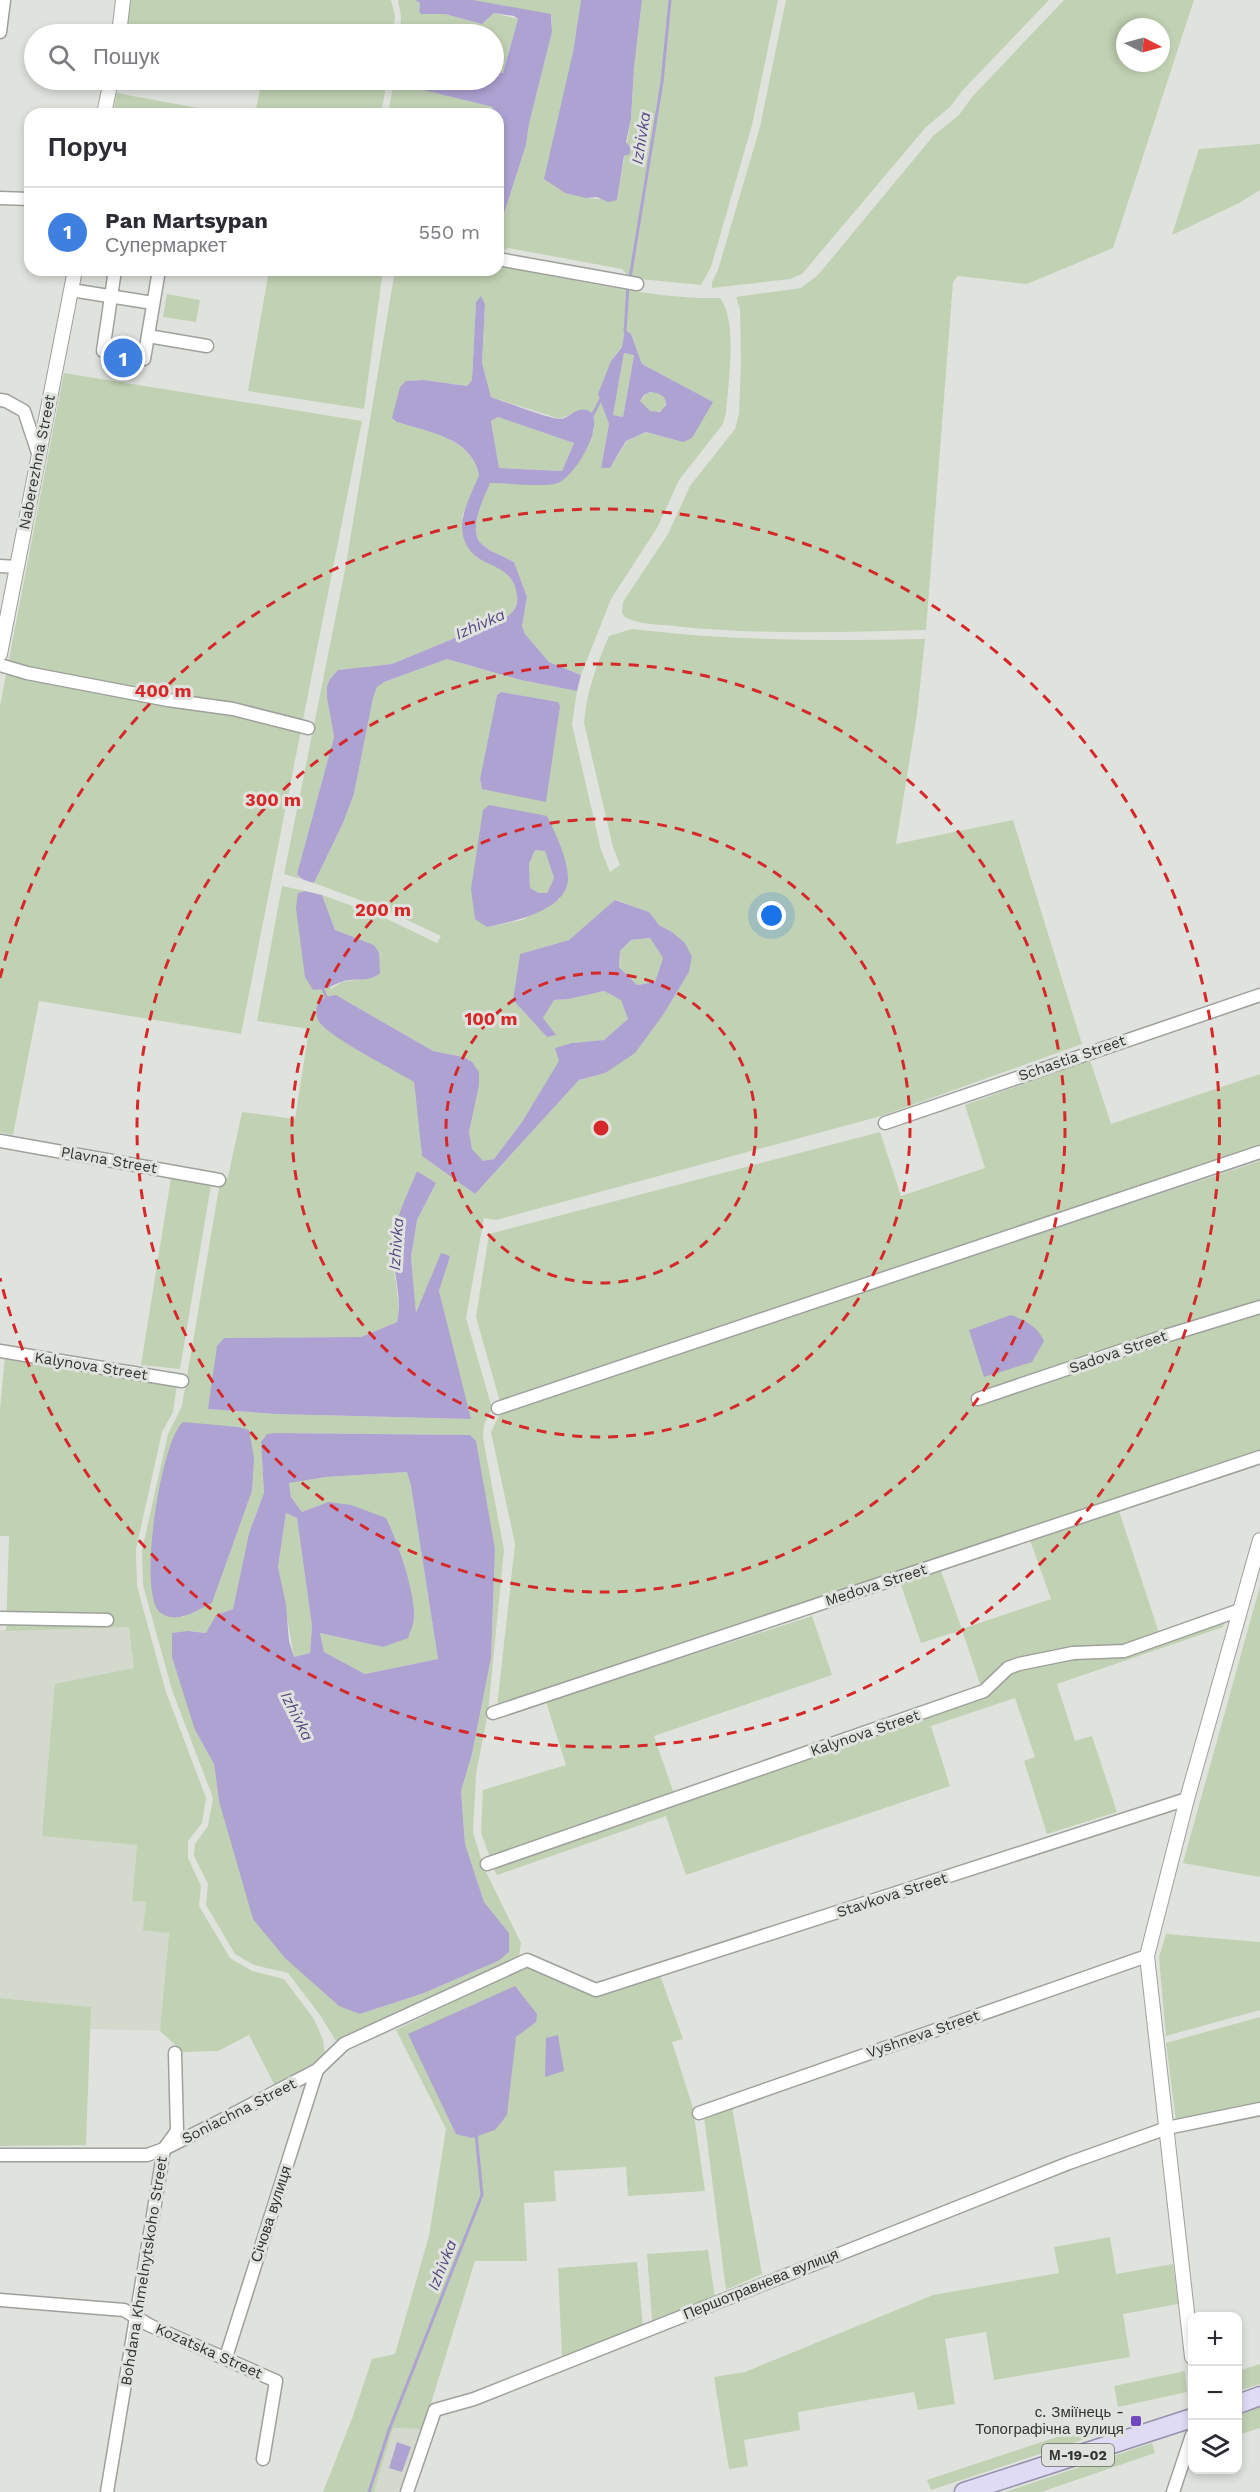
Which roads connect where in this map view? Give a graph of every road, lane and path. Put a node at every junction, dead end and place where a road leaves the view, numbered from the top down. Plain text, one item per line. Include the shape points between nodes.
1 (4, 0) edge
2 (123, 0) edge
3 (120, 24) edge
4 (0, 32) edge
5 (109, 90) edge
6 (105, 108) edge
7 (0, 198) edge
8 (24, 199) edge
9 (504, 261) edge
10 (74, 276) edge
11 (114, 276) edge
12 (158, 276) edge
13 (637, 284) dead end
14 (71, 290) junction
15 (111, 297) junction
16 (153, 303) junction
17 (148, 336) junction
18 (207, 346) dead end
19 (103, 351) dead end
20 (144, 359) dead end
21 (0, 400) edge
22 (39, 456) junction
23 (0, 566) edge
24 (17, 567) junction
25 (5, 607) edge
26 (0, 654) edge
27 (0, 664) edge
28 (308, 728) dead end
29 (1260, 995) edge
30 (885, 1123) dead end
31 (0, 1141) edge
32 (1260, 1152) edge
33 (219, 1180) dead end
34 (1260, 1307) edge
35 (0, 1351) edge
36 (182, 1381) dead end
37 (978, 1400) dead end
38 (498, 1408) dead end
39 (1260, 1457) edge
40 (1260, 1540) edge
41 (1240, 1610) junction
42 (0, 1618) edge
43 (106, 1620) dead end
44 (493, 1713) dead end
45 (1187, 1799) junction
46 (487, 1864) dead end
47 (1147, 1956) junction
48 (596, 1990) joint
49 (176, 2053) dead end
50 (317, 2070) junction
51 (1260, 2109) edge
52 (699, 2113) dead end
53 (1167, 2128) junction
54 (164, 2149) junction
55 (0, 2156) edge
56 (0, 2300) edge
57 (136, 2319) junction
58 (1188, 2320) edge
59 (226, 2358) junction
60 (1260, 2396) edge
61 (1242, 2403) edge
62 (1188, 2419) edge
63 (1188, 2447) edge
64 (263, 2459) dead end
65 (107, 2492) edge
66 (407, 2492) edge
67 (964, 2492) edge
68 (1173, 2492) edge

1 - 4 street
2 - 3 street
5 - 6 street
7 - 8 street
9 - 13 street
10 - 14 street, Naberezhna Street
11 - 15 street
12 - 16 street
14 - 15 street
14 - 22 street, Naberezhna Street
15 - 16 street
15 - 19 street
16 - 17 street
17 - 18 street
17 - 20 street
21 - 22 street via 24,411
22 - 24 street, Naberezhna Street
23 - 24 street
24 - 25 street, Naberezhna Street
25 - 26 street, Naberezhna Street
27 - 28 street via 27,673 233,709
29 - 30 street, Schastia Street
31 - 33 street, Plavna Street
32 - 38 street
34 - 37 street, Sadova Street
35 - 36 street, Kalynova Street
39 - 44 street, Medova Street
40 - 41 street
41 - 45 street
41 - 46 street, Kalynova Street via 1124,1651 1073,1653 1019,1664 1008,1668 984,1691
42 - 43 street
45 - 47 street
45 - 48 street, Stavkova Street
47 - 52 street, Vyshneva Street
47 - 53 street
48 - 50 street, Soniachna Street via 527,1960 344,2044
49 - 54 street, Bohdana Khmelnytskoho Street via 177,2131
50 - 54 street, Soniachna Street
50 - 59 street, Січова вулиця
51 - 53 street
53 - 58 street
53 - 66 street, Першотравнева вулиця via 1058,2167 474,2399 435,2410
54 - 55 street, Soniachna Street via 147,2155
54 - 57 street, Bohdana Khmelnytskoho Street
56 - 57 street, Kozatska Street via 124,2310
57 - 59 street, Kozatska Street
57 - 65 street, Bohdana Khmelnytskoho Street
59 - 64 street, Kozatska Street via 276,2381
60 - 61 main road
62 - 67 main road, М-19-02
63 - 68 street

